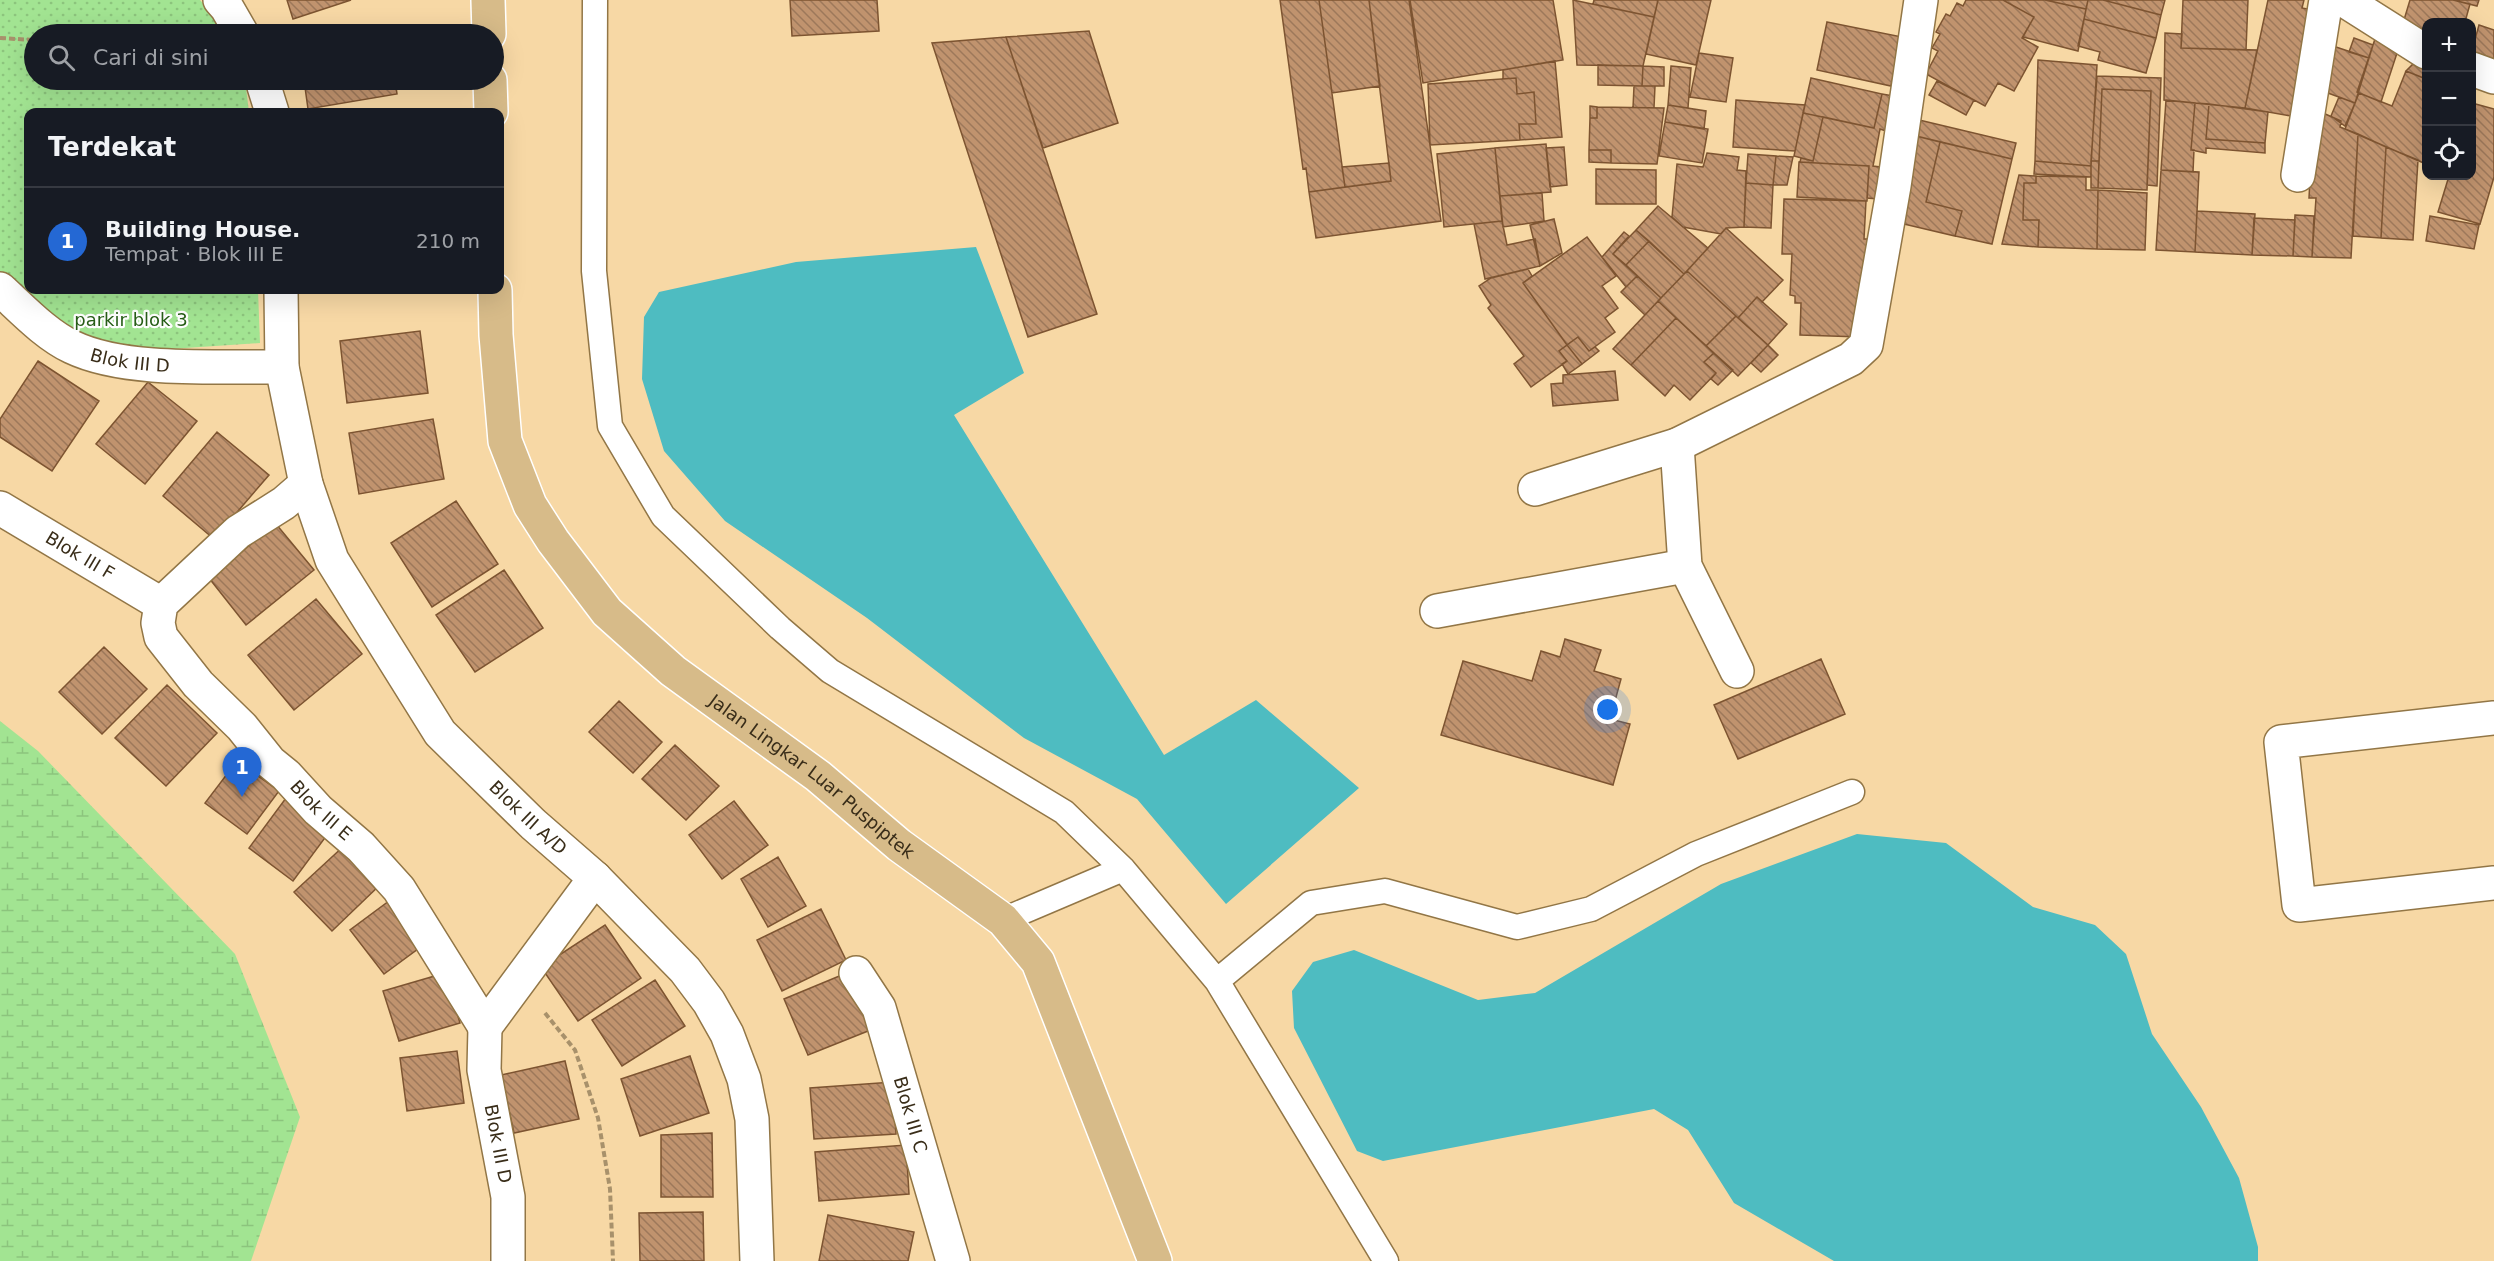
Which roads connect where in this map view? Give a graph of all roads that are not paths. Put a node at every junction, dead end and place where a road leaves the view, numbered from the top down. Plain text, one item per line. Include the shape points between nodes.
1 (220, 0) edge
2 (488, 0) edge
3 (595, 0) edge
4 (1921, 0) edge
5 (2326, 0) edge
6 (2344, 0) edge
7 (237, 24) edge
8 (489, 24) edge
9 (2422, 49) edge
10 (2476, 70) edge
11 (2494, 77) edge
12 (265, 90) edge
13 (490, 90) edge
14 (271, 108) edge
15 (491, 108) edge
16 (2298, 175) dead end
17 (0, 289) edge
18 (281, 294) edge
19 (495, 294) edge
20 (282, 367) junction
21 (1677, 445) junction
22 (306, 484) junction
23 (1535, 489) dead end
24 (0, 508) edge
25 (1685, 566) junction
26 (160, 604) junction
27 (1437, 611) dead end
28 (1737, 671) dead end
29 (2494, 718) edge
30 (1852, 792) dead end
31 (1124, 868) junction
32 (595, 878) junction
33 (2494, 883) edge
34 (1003, 920) junction
35 (856, 973) dead end
36 (1217, 981) junction
37 (485, 1027) junction
38 (508, 1261) edge
39 (757, 1261) edge
40 (953, 1261) edge
41 (1155, 1261) edge
42 (1386, 1261) edge

1 - 7 street
2 - 8 main road
3 - 31 lane via 594,271 610,426 663,516 830,671 1064,813
4 - 21 street via 1866,345 1851,358
5 - 16 street
6 - 9 street
10 - 11 street
12 - 14 street
13 - 15 main road
17 - 20 street, Blok III D via 33,320 70,346 100,358 142,364
18 - 20 street, Blok III A/D
19 - 34 main road, Jalan Lingkar Luar Puspiptek via 505,441 530,505 607,612 673,671 819,776 899,845
20 - 22 street, Blok III A/D
21 - 23 street
21 - 25 street
22 - 26 street via 238,532
22 - 32 street, Blok III A/D via 332,560 440,733
24 - 26 street, Blok III F
25 - 27 street
25 - 28 street
26 - 37 street, Blok III E via 158,623 168,647 270,762 361,847 399,889
29 - 33 street via 2281,742 2299,905
30 - 36 lane via 1696,854 1592,909 1517,927 1385,891 1311,903
31 - 34 lane
31 - 36 lane
32 - 37 street
32 - 39 street, Blok III A/D via 685,970 727,1034 744,1080 752,1119
34 - 41 main road, Jalan Lingkar Luar Puspiptek via 1038,962
35 - 40 street, Blok III C via 879,1008
36 - 42 lane
37 - 38 street, Blok III D via 484,1070 508,1197

